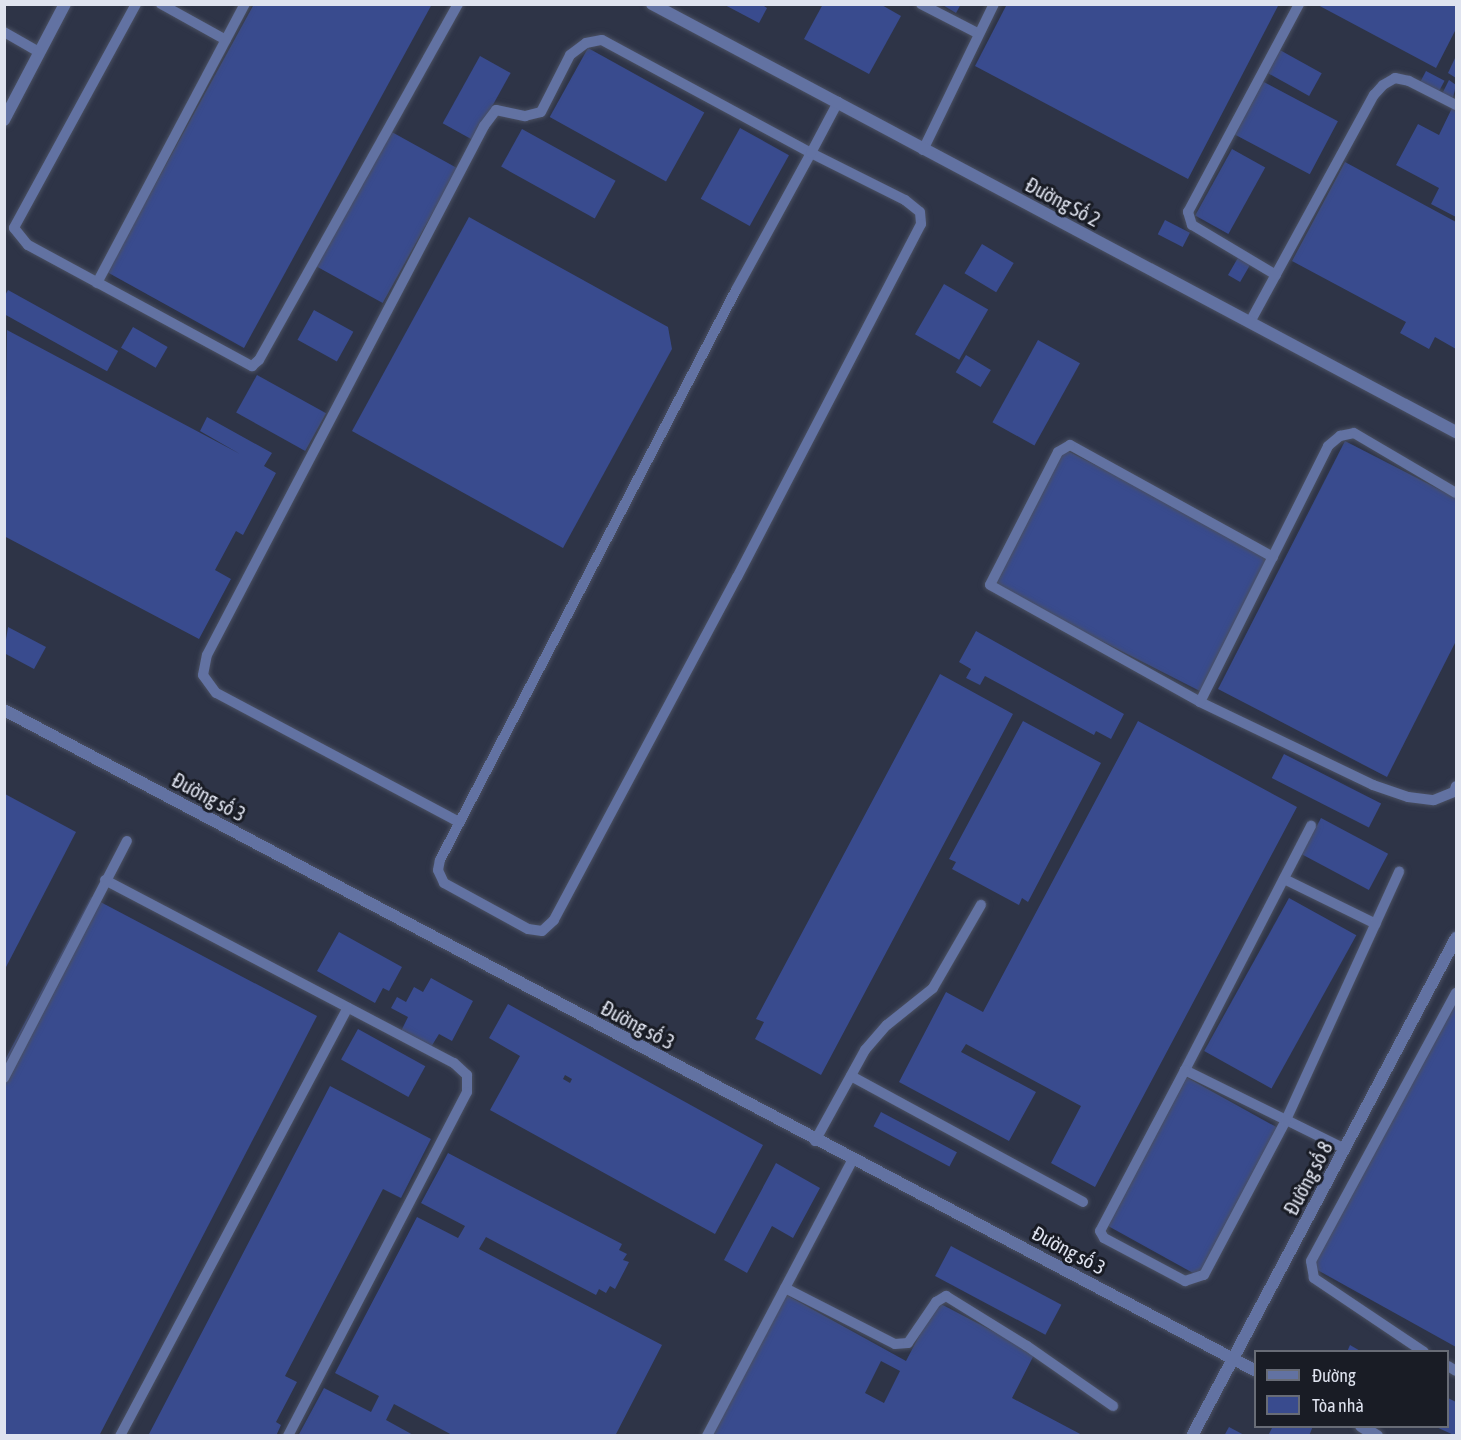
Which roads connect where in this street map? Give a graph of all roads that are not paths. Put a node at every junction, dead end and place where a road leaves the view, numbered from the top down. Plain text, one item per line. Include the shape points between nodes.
1 (65, 4) edge
2 (136, 4) edge
3 (160, 4) edge
4 (245, 4) edge
5 (458, 4) edge
6 (651, 4) edge
7 (921, 4) edge
8 (994, 4) edge
9 (1299, 4) edge
10 (4, 32) edge
11 (979, 34) junction
12 (226, 40) junction
13 (39, 52) junction
14 (838, 102) junction
15 (1456, 105) edge
16 (4, 120) edge
17 (923, 150) junction
18 (811, 153) junction
19 (1276, 275) junction
20 (97, 283) junction
21 (1250, 322) junction
22 (1456, 432) edge
23 (1456, 493) edge
24 (1273, 556) junction
25 (1200, 702) junction
26 (4, 710) edge
27 (1456, 786) edge
28 (459, 822) junction
29 (1311, 826) dead end
30 (127, 841) dead end
31 (1399, 872) dead end
32 (1284, 879) junction
33 (105, 880) junction
34 (981, 905) dead end
35 (1376, 924) junction
36 (1456, 938) edge
37 (1453, 954) edge
38 (1456, 993) edge
39 (348, 1008) junction
40 (1185, 1070) junction
41 (851, 1076) junction
42 (4, 1078) edge
43 (1286, 1120) junction
44 (815, 1141) junction
45 (1345, 1149) junction
46 (853, 1159) junction
47 (1083, 1202) dead end
48 (785, 1288) junction
49 (1421, 1350) edge
50 (1233, 1359) junction
51 (1254, 1370) edge
52 (1113, 1406) dead end
53 (1363, 1428) edge
54 (120, 1436) edge
55 (288, 1436) edge
56 (707, 1436) edge
57 (1192, 1436) edge
58 (1377, 1436) edge

1 - 13 street
2 - 20 lane via 14,228 28,245
3 - 12 lane
4 - 12 lane
5 - 20 lane via 265,350 252,366
6 - 14 street, Đường Số 2
7 - 11 lane
8 - 11 lane
9 - 19 lane via 1188,212 1192,225
10 - 13 lane
11 - 17 lane
12 - 20 lane
13 - 16 street
14 - 17 street, Đường Số 2
14 - 18 lane
15 - 19 lane via 1409,81 1395,78 1383,85
17 - 21 street, Đường Số 2
18 - 28 lane
18 - 28 lane via 905,200 920,212 921,224 732,588 554,920 542,931 528,929 444,883 438,870 440,860
18 - 28 lane via 602,40 586,43 570,55 541,112 525,116 496,110 484,126 207,655 203,675 216,693
19 - 21 lane
21 - 22 street, Đường Số 2
23 - 24 lane via 1354,434 1340,436 1328,446
24 - 25 lane
24 - 25 lane via 1070,445 1058,452 991,578 993,590
25 - 27 lane via 1372,785 1408,797 1434,800 1454,792
26 - 44 street, Đường số 3
29 - 32 lane
30 - 33 lane
31 - 35 lane
32 - 35 lane
32 - 40 lane
33 - 39 lane
33 - 42 lane
34 - 41 lane via 933,988 887,1025 865,1050
35 - 43 lane
36 - 37 street, Đường số 8
37 - 45 street, Đường số 8
38 - 49 lane via 1311,1261 1314,1278
39 - 54 lane
39 - 55 lane via 454,1063 467,1075 467,1092
40 - 43 lane
40 - 43 lane via 1100,1231 1104,1238 1169,1275 1185,1281 1204,1275
41 - 44 lane
41 - 47 lane
43 - 45 lane
44 - 46 street, Đường số 3
45 - 50 street, Đường số 8
46 - 48 lane
46 - 50 street, Đường số 3
48 - 52 lane via 895,1344 908,1343 936,1302 946,1296
48 - 56 lane
50 - 51 street, Đường số 3
50 - 57 street, Đường số 8
53 - 58 street

